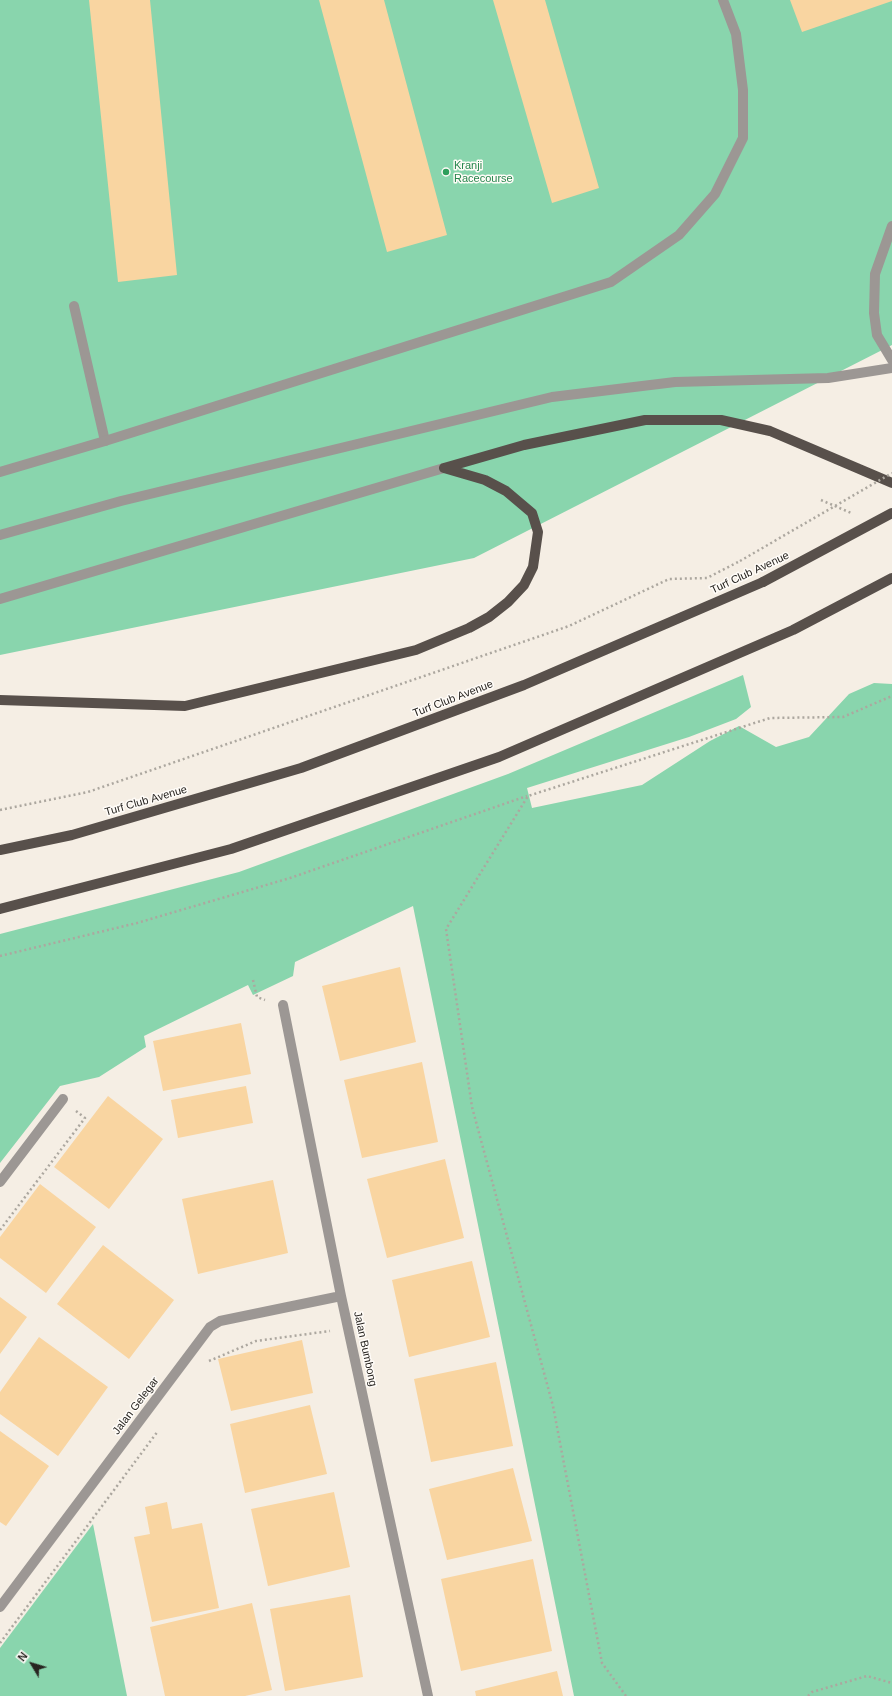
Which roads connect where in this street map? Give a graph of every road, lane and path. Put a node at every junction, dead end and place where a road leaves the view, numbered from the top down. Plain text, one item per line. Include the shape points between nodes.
1 (723, 0) edge
2 (892, 226) edge
3 (74, 306) dead end
4 (892, 360) edge
5 (892, 368) edge
6 (105, 441) junction
7 (444, 468) junction
8 (0, 472) edge
9 (892, 473) edge
10 (892, 483) edge
11 (892, 513) edge
12 (0, 535) edge
13 (892, 578) edge
14 (0, 599) edge
15 (892, 696) edge
16 (0, 700) edge
17 (528, 796) junction
18 (0, 810) edge
19 (0, 850) edge
20 (0, 909) edge
21 (0, 956) edge
22 (253, 980) dead end
23 (257, 997) dead end
24 (283, 1005) dead end
25 (62, 1100) joint
26 (0, 1182) edge
27 (0, 1230) edge
28 (341, 1296) junction
29 (348, 1329) junction
30 (208, 1362) dead end
31 (160, 1429) dead end
32 (0, 1607) edge
33 (0, 1643) edge
34 (892, 1683) edge
35 (428, 1696) edge
36 (626, 1696) edge
37 (808, 1696) edge

1 - 6 street via 736,34 743,90 743,138 714,194 679,235 611,282
2 - 4 street via 875,274 874,313 876,335
3 - 6 street
5 - 12 street via 828,378 675,382 552,397 121,501
6 - 8 street
7 - 10 main road via 524,445 645,420 721,420 770,431
7 - 14 street
7 - 16 main road via 485,480 506,491 532,513 538,532 533,567 524,585 489,617 469,628 416,650 185,706
9 - 18 path, bridge via 707,578 669,579 569,626 88,792
11 - 19 main road, Turf Club Avenue, bridge via 763,582 524,684 301,768 72,835
13 - 20 main road via 793,630 499,757 231,849
15 - 17 path via 843,717 770,718
17 - 21 path via 283,880 137,922
17 - 36 path via 446,929 472,1107 553,1406 602,1663
22 - 23 path
24 - 28 street, Jalan Bumbong
25 - 26 street
25 - 27 path via 85,1118
28 - 29 street, Jalan Bumbong
28 - 32 street, Jalan Gelegar via 220,1321 210,1327
29 - 30 path via 256,1341
29 - 35 street, Jalan Bumbong
31 - 33 path
34 - 37 path via 867,1676 812,1692

